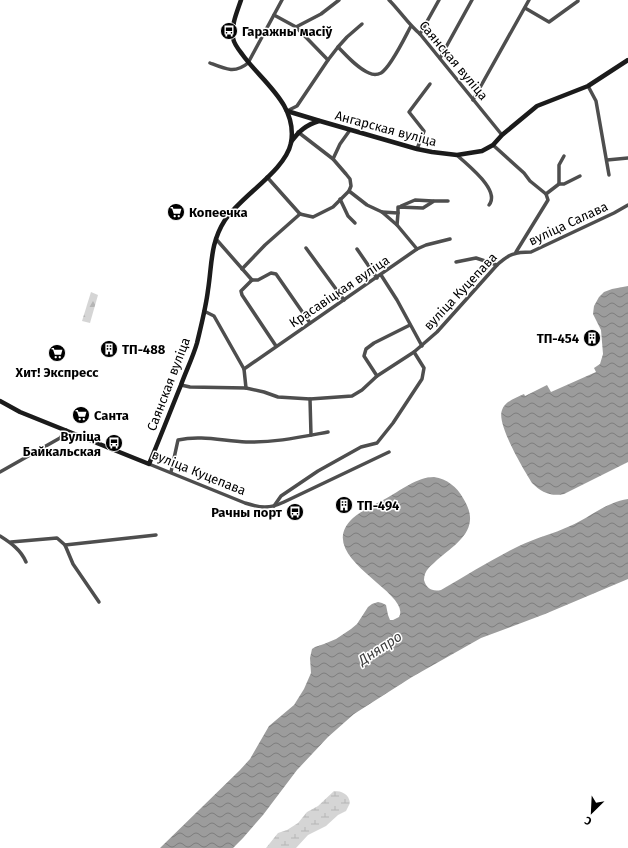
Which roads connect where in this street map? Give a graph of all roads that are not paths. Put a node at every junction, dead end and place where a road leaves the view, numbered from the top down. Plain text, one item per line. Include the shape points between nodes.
1 (241, 0) edge
2 (282, 0) edge
3 (339, 0) edge
4 (389, 0) edge
5 (439, 0) edge
6 (472, 0) edge
7 (529, 0) edge
8 (578, 1) dead end
9 (525, 8) junction
10 (274, 15) junction
11 (362, 24) dead end
12 (411, 26) junction
13 (296, 27) junction
14 (420, 34) junction
15 (338, 47) junction
16 (440, 58) junction
17 (328, 60) junction
18 (628, 60) edge
19 (210, 63) dead end
20 (248, 63) junction
21 (430, 84) dead end
22 (588, 86) junction
23 (473, 100) junction
24 (287, 110) junction
25 (320, 121) junction
26 (350, 130) junction
27 (298, 132) junction
28 (502, 135) junction
29 (291, 142) junction
30 (493, 145) junction
31 (417, 149) junction
32 (457, 155) junction
33 (564, 156) dead end
34 (628, 158) edge
35 (333, 159) junction
36 (607, 160) junction
37 (609, 175) dead end
38 (580, 176) dead end
39 (268, 177) junction
40 (559, 184) junction
41 (349, 191) junction
42 (546, 194) junction
43 (340, 199) junction
44 (448, 200) dead end
45 (434, 201) junction
46 (489, 205) dead end
47 (628, 205) edge
48 (398, 207) junction
49 (382, 212) junction
50 (398, 213) junction
51 (300, 214) junction
52 (355, 223) dead end
53 (397, 226) junction
54 (450, 239) dead end
55 (216, 240) junction
56 (306, 248) dead end
57 (357, 249) dead end
58 (417, 249) junction
59 (516, 252) junction
60 (456, 262) dead end
61 (497, 265) junction
62 (242, 269) junction
63 (381, 275) junction
64 (377, 278) junction
65 (252, 280) junction
66 (344, 300) junction
67 (204, 311) junction
68 (310, 323) junction
69 (410, 325) junction
70 (276, 346) junction
71 (422, 346) junction
72 (414, 352) junction
73 (244, 369) junction
74 (377, 376) junction
75 (181, 386) junction
76 (246, 388) junction
77 (310, 399) junction
78 (1, 403) edge
79 (66, 430) junction
80 (328, 432) dead end
81 (311, 435) junction
82 (389, 452) dead end
83 (149, 464) junction
84 (0, 472) edge
85 (171, 472) junction
86 (274, 506) junction
87 (156, 535) dead end
88 (0, 536) edge
89 (10, 542) junction
90 (65, 544) junction
91 (26, 562) dead end
92 (99, 602) dead end

1 - 20 main road via 233,27 233,37 234,43
2 - 10 street
3 - 13 street via 321,14
4 - 12 street, Саянская вуліца
5 - 14 street
6 - 16 street
7 - 9 street
8 - 9 street via 549,22
9 - 23 street
10 - 13 street
10 - 20 street
11 - 15 street
12 - 14 street, Саянская вуліца
12 - 15 street via 396,53 383,71 377,74 364,70
13 - 17 street
14 - 16 street, Саянская вуліца
15 - 17 street
16 - 23 street, Саянская вуліца
17 - 24 street via 297,106
18 - 22 main road, Ангарская вуліца
19 - 20 street via 226,70 241,68
20 - 24 main road via 279,97
21 - 31 street via 409,112 424,131
22 - 28 main road, Ангарская вуліца via 536,106
22 - 36 street via 596,101
23 - 28 street, Саянская вуліца
24 - 25 main road, Ангарская вуліца
24 - 29 main road, Саянская вуліца via 292,127
25 - 26 main road, Ангарская вуліца
25 - 27 main road
26 - 31 main road, Ангарская вуліца
26 - 35 street
27 - 29 main road
27 - 35 street
28 - 30 main road, Ангарская вуліца
29 - 39 main road, Саянская вуліца via 284,158
30 - 32 main road, Ангарская вуліца via 482,151
30 - 42 street
31 - 32 main road, Ангарская вуліца
32 - 46 street via 486,183 492,198
33 - 40 street via 560,165
34 - 36 street
35 - 41 street via 350,179
36 - 37 street
38 - 40 street
39 - 51 street
39 - 55 main road, Саянская вуліца via 248,194 228,217
40 - 42 street
41 - 43 street
41 - 49 street via 367,205
42 - 59 street via 548,200
43 - 51 street via 333,207 313,217
43 - 52 street via 348,216
44 - 45 street
45 - 48 street via 415,200
45 - 48 street via 423,208
47 - 59 street, вуліца Салава via 530,252
48 - 50 street
49 - 50 street
49 - 53 street
50 - 53 street
51 - 62 street
53 - 58 street
54 - 58 street, Красавіцкая вуліца
55 - 62 street
55 - 67 main road, Саянская вуліца
56 - 66 street
57 - 64 street
58 - 63 street, Красавіцкая вуліца
59 - 61 street, вуліца Куцепава
60 - 61 street via 476,258
61 - 71 street, вуліца Куцепава
62 - 65 street
63 - 64 street, Красавіцкая вуліца
63 - 69 street
64 - 66 street, Красавіцкая вуліца
65 - 68 street via 258,280 271,273 276,274
65 - 70 street via 242,291 242,295
66 - 68 street, Красавіцкая вуліца
67 - 73 street via 214,316
67 - 75 main road, Саянская вуліца via 197,343
68 - 70 street, Красавіцкая вуліца
69 - 71 street
69 - 74 street via 366,349 364,356
70 - 73 street, Красавіцкая вуліца
71 - 72 street, вуліца Куцепава
72 - 74 street, вуліца Куцепава
72 - 86 street via 424,368 422,379 393,424 377,443 361,447 318,471 281,496
73 - 76 street
74 - 77 street, вуліца Куцепава via 352,396
75 - 76 street, вуліца Куцепава
75 - 83 main road, Саянская вуліца
76 - 77 street, вуліца Куцепава via 278,397
77 - 81 street
78 - 79 main road, вуліца Куцепава
79 - 83 main road, вуліца Куцепава
79 - 84 street via 60,438
80 - 81 street
81 - 85 street via 277,441 246,442 216,438 178,440
82 - 86 street, вуліца Куцепава
83 - 85 street, вуліца Куцепава
85 - 86 street, вуліца Куцепава via 251,505 263,508
87 - 90 street
88 - 89 street
89 - 90 street via 57,538
89 - 91 street via 23,554
90 - 92 street via 73,564

